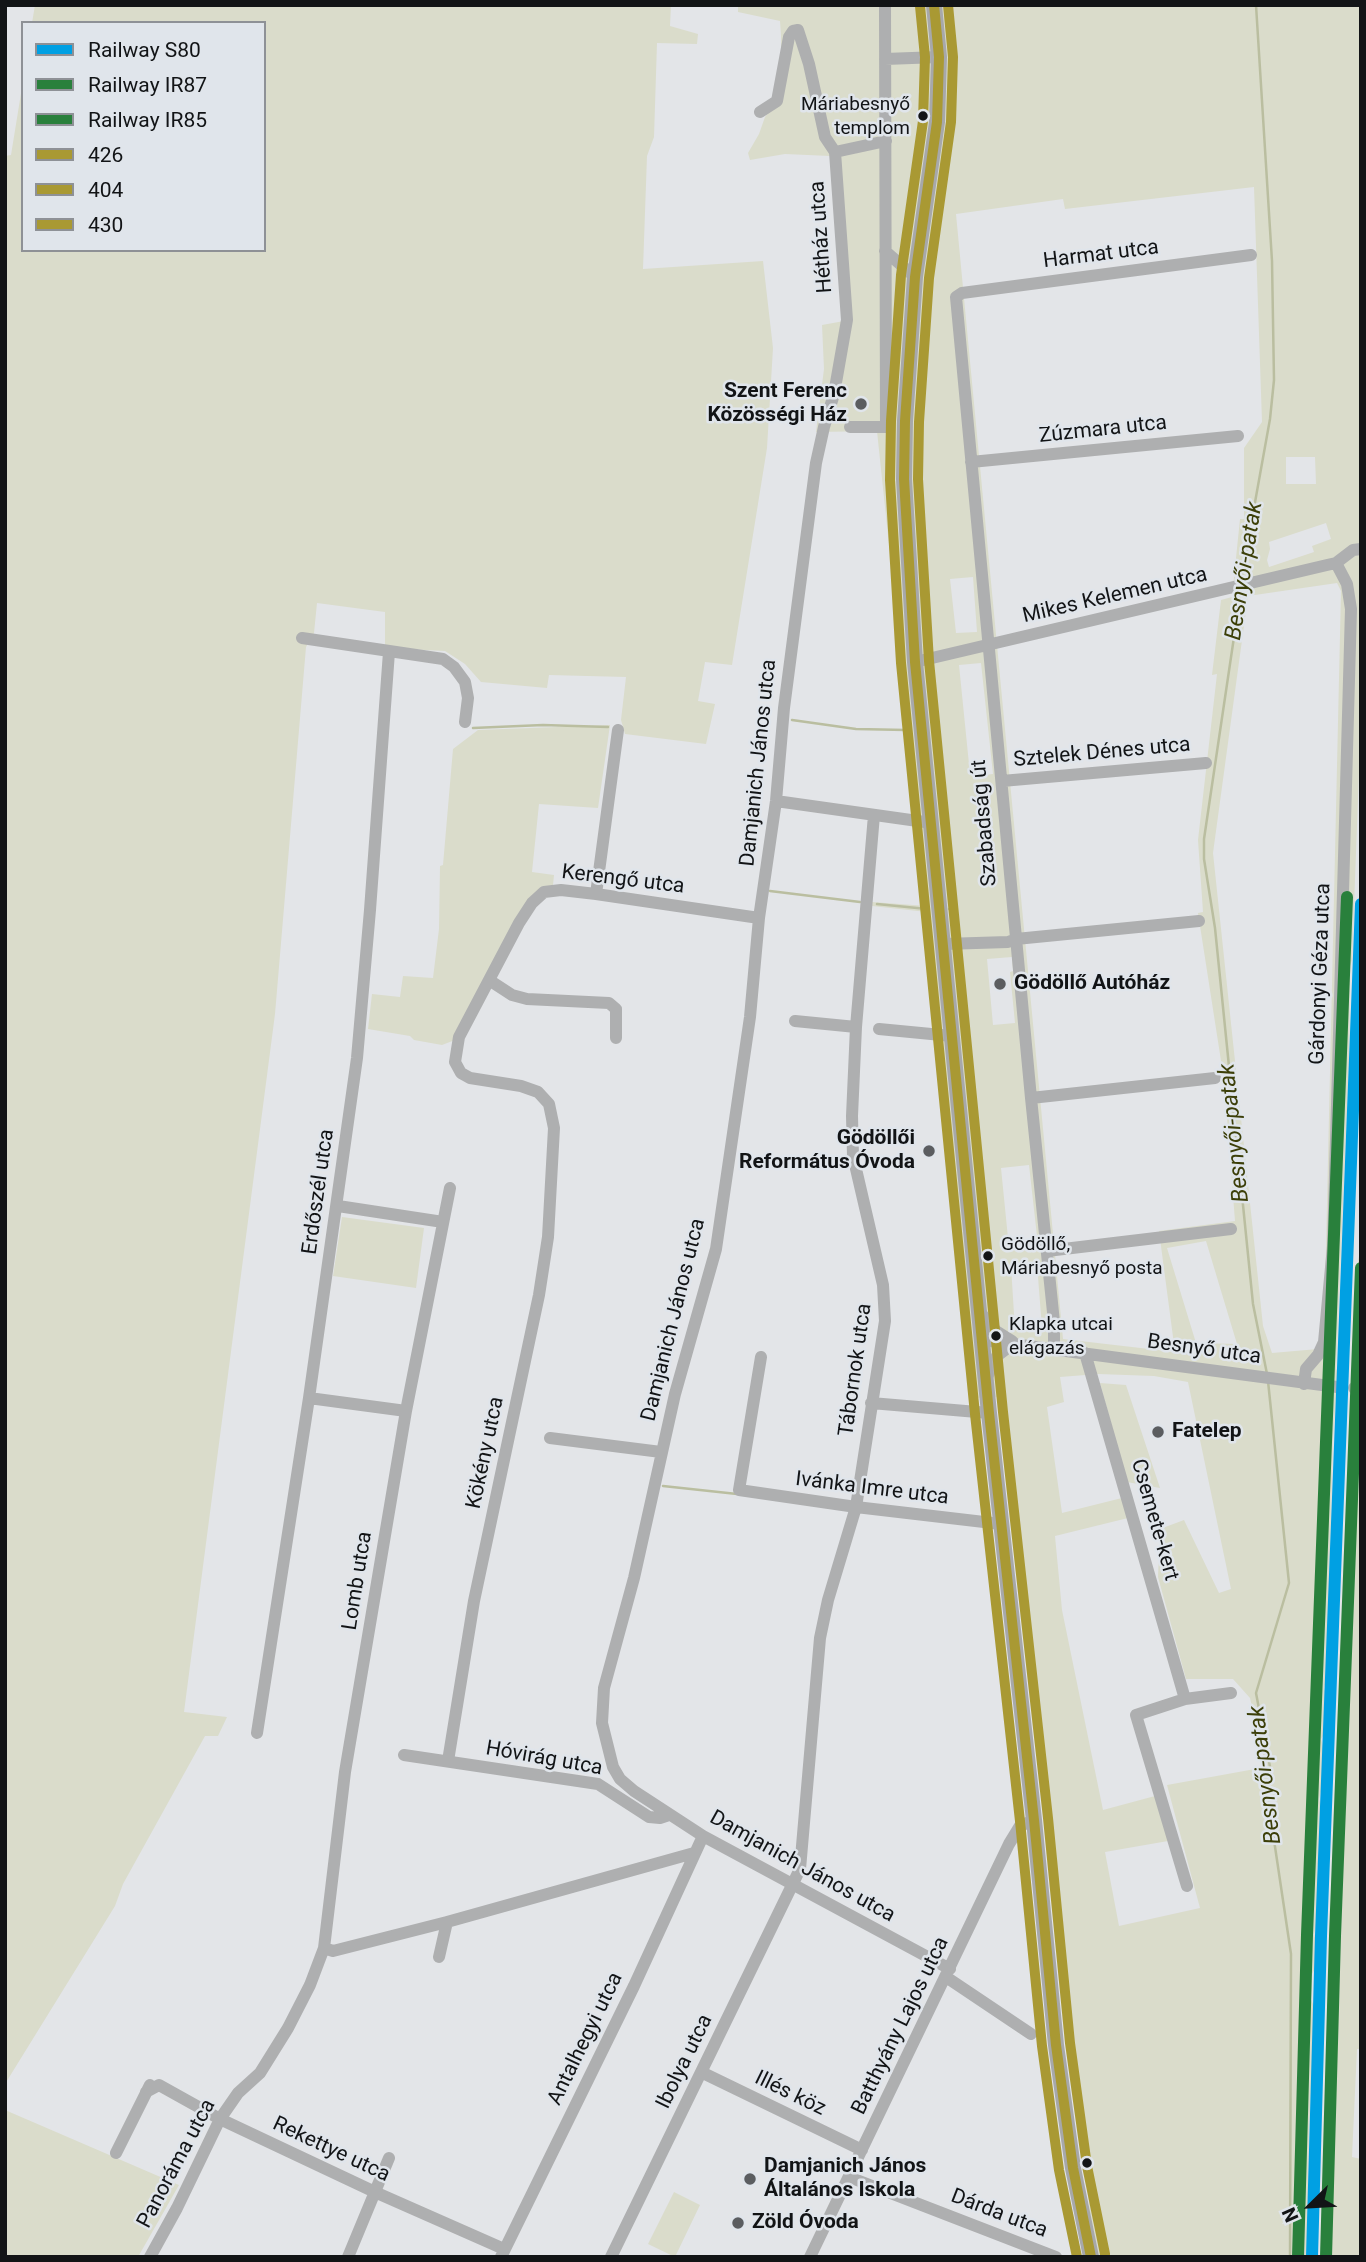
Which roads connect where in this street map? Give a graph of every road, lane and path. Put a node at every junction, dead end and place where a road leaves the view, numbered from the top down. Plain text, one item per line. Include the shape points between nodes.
1 (885, 5) edge
2 (934, 5) edge
3 (939, 57) junction
4 (885, 59) junction
5 (760, 112) dead end
6 (886, 142) junction
7 (835, 152) junction
8 (885, 251) junction
9 (1251, 255) dead end
10 (915, 277) junction
11 (957, 295) joint
12 (847, 320) joint
13 (850, 427) dead end
14 (1238, 436) dead end
15 (971, 462) junction
16 (1361, 549) edge
17 (1336, 563) junction
18 (302, 638) dead end
19 (989, 644) junction
20 (389, 652) junction
21 (915, 662) junction
22 (466, 722) dead end
23 (618, 730) dead end
24 (1206, 763) dead end
25 (1002, 781) junction
26 (776, 801) junction
27 (874, 815) junction
28 (932, 823) junction
29 (596, 894) junction
30 (759, 918) junction
31 (1199, 921) dead end
32 (1016, 939) junction
33 (944, 944) junction
34 (489, 980) junction
35 (795, 1021) dead end
36 (856, 1027) junction
37 (879, 1029) dead end
38 (952, 1036) junction
39 (617, 1038) dead end
40 (1215, 1078) dead end
41 (1031, 1098) junction
42 (552, 1152) joint
43 (450, 1188) dead end
44 (338, 1206) junction
45 (443, 1222) junction
46 (1231, 1229) dead end
47 (1047, 1251) junction
48 (980, 1312) junction
49 (983, 1340) junction
50 (1015, 1343) junction
51 (1054, 1348) junction
52 (1085, 1353) junction
53 (761, 1357) dead end
54 (986, 1377) junction
55 (1304, 1384) junction
56 (1337, 1387) dead end
57 (309, 1398) junction
58 (871, 1403) junction
59 (406, 1412) junction
60 (989, 1413) junction
61 (550, 1438) dead end
62 (661, 1452) junction
63 (856, 1507) junction
64 (1001, 1524) junction
65 (1231, 1693) dead end
66 (1185, 1699) junction
67 (257, 1733) dead end
68 (404, 1755) dead end
69 (447, 1761) junction
70 (669, 1815) junction
71 (1034, 1820) junction
72 (703, 1836) junction
73 (694, 1853) junction
74 (794, 1885) junction
75 (1187, 1886) dead end
76 (447, 1922) junction
77 (324, 1948) junction
78 (439, 1956) dead end
79 (948, 1973) junction
80 (1031, 2034) dead end
81 (701, 2072) junction
82 (220, 2119) junction
83 (862, 2150) junction
84 (116, 2153) dead end
85 (389, 2158) dead end
86 (849, 2177) junction
87 (377, 2193) junction
88 (502, 2253) edge
89 (150, 2257) edge
90 (348, 2257) edge
91 (611, 2257) edge
92 (810, 2257) edge
93 (1056, 2257) edge
94 (1091, 2257) edge

1 - 4 street
2 - 3 main road
3 - 4 street
3 - 10 main road via 934,145
4 - 6 street
5 - 7 street, Hétház utca via 777,101 789,37 798,30 825,137
6 - 7 street
6 - 8 street
7 - 12 street, Hétház utca
8 - 10 street
8 - 13 street via 886,427
9 - 11 street, Harmat utca
10 - 21 main road via 906,372 904,473
11 - 15 street, Szabadság út
12 - 26 street, Damjanich János utca via 816,463
14 - 15 street, Zúzmara utca
15 - 19 street, Szabadság út
16 - 17 street, Mikes Kelemen utca
17 - 19 street, Mikes Kelemen utca
17 - 55 street, Gárdonyi Géza utca via 1347,584 1351,609 1332,1245 1324,1342 1306,1369
18 - 20 street
19 - 21 street, Mikes Kelemen utca
19 - 25 street, Szabadság út
20 - 22 street via 439,657 454,667 468,692
20 - 44 street, Erdőszél utca via 357,1058
21 - 28 main road
23 - 29 street
24 - 25 street, Sztelek Dénes utca
25 - 32 street, Szabadság út
26 - 27 street
26 - 30 street, Damjanich János utca
27 - 28 street
27 - 36 street, Tábornok utca
28 - 33 main road
29 - 30 street, Kerengő utca
29 - 34 street, Kerengő utca via 553,890 539,895
30 - 62 street, Damjanich János utca via 750,1017 716,1249
31 - 32 street
32 - 33 street
32 - 41 street, Szabadság út
33 - 38 main road
34 - 39 street via 527,999 609,1003 616,1009
34 - 42 street, Kerengő utca via 458,1037 456,1066 470,1078 528,1088 544,1097 553,1119
35 - 36 street
36 - 58 street, Tábornok utca via 853,1156 886,1301
37 - 38 street
38 - 48 main road
40 - 41 street
41 - 47 street, Szabadság út
42 - 69 street, Kökény utca via 548,1237 538,1295 474,1601
43 - 45 street, Lomb utca
44 - 45 street
44 - 57 street, Erdőszél utca
45 - 59 street, Lomb utca
46 - 47 street
47 - 51 street, Szabadság út
48 - 49 main road
48 - 50 street via 996,1331
49 - 50 street, Besnyő utca
49 - 54 main road
50 - 51 street, Besnyő utca
50 - 54 street via 997,1356
51 - 52 street, Besnyő utca
52 - 55 street, Besnyő utca
52 - 66 street, Csemete-kert
53 - 63 street, Ivánka Imre utca via 739,1490
54 - 60 main road
55 - 56 street, Besnyő utca
57 - 59 street
57 - 67 street, Erdőszél utca
58 - 60 street
58 - 63 street, Tábornok utca
59 - 77 street, Lomb utca via 345,1772
60 - 64 main road
61 - 62 street
62 - 70 street, Damjanich János utca via 602,1709 610,1758 620,1780
63 - 64 street, Ivánka Imre utca
63 - 74 street, Tábornok utca via 822,1628 800,1869
64 - 71 main road
65 - 66 street
66 - 75 street via 1136,1715
68 - 69 street, Hóvirág utca
69 - 70 street, Hóvirág utca via 598,1784 649,1817
70 - 72 street, Damjanich János utca
71 - 79 street, Batthyány Lajos utca via 1015,1834
71 - 94 main road via 1056,2045
72 - 73 street, Antalhegyi utca
72 - 74 street, Damjanich János utca
73 - 76 street
73 - 88 street, Antalhegyi utca
74 - 79 street, Damjanich János utca
74 - 81 street, Ibolya utca
76 - 77 street via 333,1951
76 - 78 street
77 - 82 street, Panoráma utca via 310,1985 271,2057
79 - 80 street, Damjanich János utca
79 - 83 street, Batthyány Lajos utca
81 - 83 street, Illés köz
81 - 91 street, Ibolya utca
82 - 84 street, Rekettye utca via 159,2085 149,2086
82 - 87 street, Rekettye utca
82 - 89 street, Panoráma utca
83 - 86 street, Batthyány Lajos utca
85 - 87 street
86 - 92 street, Batthyány Lajos utca
86 - 93 street, Dárda utca
87 - 88 street, Rekettye utca
87 - 90 street

